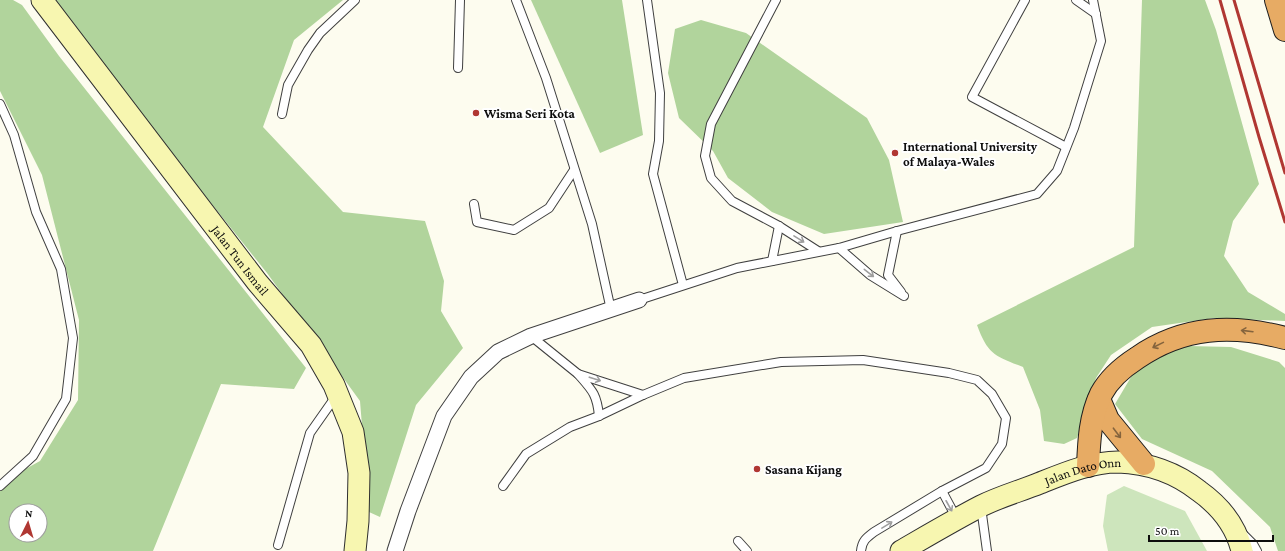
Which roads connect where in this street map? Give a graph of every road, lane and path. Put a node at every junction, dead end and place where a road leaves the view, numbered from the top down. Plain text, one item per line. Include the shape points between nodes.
1 (42, 0) edge
2 (355, 0) edge
3 (460, 0) edge
4 (516, 0) edge
5 (648, 0) edge
6 (776, 0) edge
7 (1025, 0) edge
8 (1076, 0) edge
9 (1093, 0) edge
10 (1277, 1) edge
11 (1096, 14) junction
12 (1285, 30) edge
13 (458, 68) dead end
14 (0, 104) edge
15 (282, 114) dead end
16 (1066, 148) junction
17 (574, 170) junction
18 (474, 204) dead end
19 (779, 226) junction
20 (897, 230) junction
21 (839, 248) junction
22 (818, 251) junction
23 (772, 261) junction
24 (683, 285) junction
25 (639, 300) joint
26 (611, 310) junction
27 (531, 336) junction
28 (1285, 338) edge
29 (578, 374) junction
30 (338, 394) junction
31 (643, 395) junction
32 (1099, 399) junction
33 (599, 416) junction
34 (1144, 464) junction
35 (1088, 466) junction
36 (0, 486) edge
37 (503, 486) dead end
38 (942, 492) junction
39 (981, 506) junction
40 (957, 520) junction
41 (1229, 520) junction
42 (738, 541) dead end
43 (278, 545) dead end
44 (355, 551) edge
45 (395, 551) edge
46 (747, 551) edge
47 (861, 551) edge
48 (901, 551) edge
49 (987, 551) edge
50 (1242, 551) edge
51 (1257, 551) edge

1 - 30 street, Jalan Tun Ismail via 257,282 311,346
2 - 15 lane via 320,33 308,50 288,85
3 - 13 lane
4 - 17 lane via 546,78
5 - 24 lane via 660,93 659,141 654,174
6 - 19 lane via 711,124 705,156 711,178 732,201
7 - 16 lane via 972,97
8 - 11 lane
9 - 11 lane
10 - 12 highway
11 - 16 lane via 1102,41
14 - 36 lane via 14,135 36,212 61,269 73,338 66,399 33,456
16 - 20 lane via 1057,171 1037,194
17 - 18 lane via 549,208 514,230 477,222
17 - 26 lane via 592,224
19 -> 22 lane
19 - 23 lane
20 - 21 lane
21 -> 20 lane via 870,275 904,296 888,275
21 - 22 lane
22 - 23 lane
23 - 24 lane via 737,268
24 - 25 lane
25 - 26 street
26 - 27 street
27 - 29 lane
27 - 45 street via 498,352 471,377 444,416
28 -> 32 highway via 1230,329 1195,332 1166,341 1149,349 1120,371 1109,382
29 -> 31 lane
29 - 33 lane via 597,400
30 - 43 lane via 310,433
30 - 44 street, Jalan Tun Ismail via 353,432 359,473
31 - 33 lane
31 - 38 lane via 684,378 780,362 863,360 949,372 977,380 992,394 1006,418 1002,444 986,468
32 -> 34 highway via 1108,420
32 - 35 highway via 1091,424
33 - 37 lane via 570,427 526,454
34 - 35 street, Jalan Dato Onn via 1117,462
34 - 41 street, Jalan Dato Onn via 1171,472 1193,486 1213,501
35 - 39 street, Jalan Dato Onn
38 -> 40 lane
47 -> 38 lane via 861,545 866,538
39 - 40 street, Jalan Dato Onn
39 - 49 lane
40 - 48 street, Jalan Dato Onn
41 - 50 street, Jalan Dato Onn via 1240,540
41 - 51 lane
42 - 46 lane

